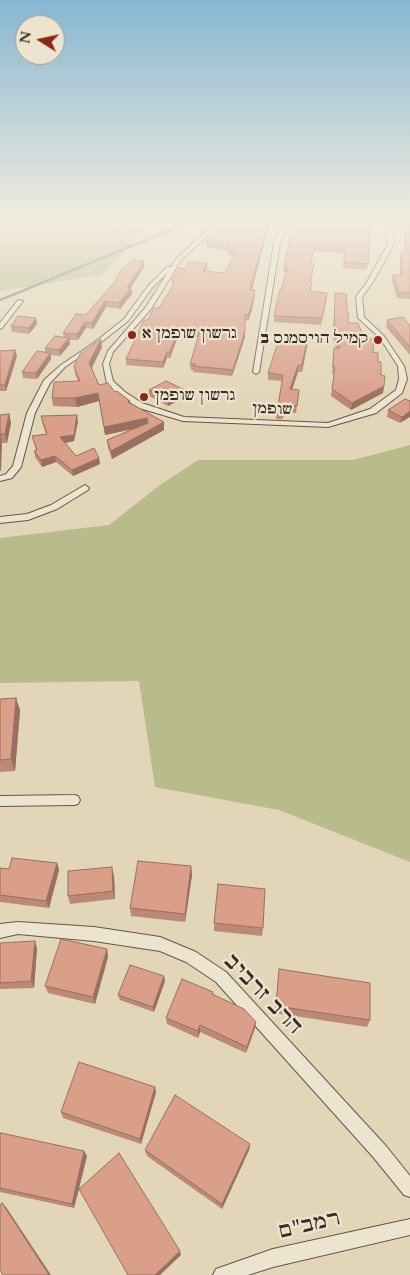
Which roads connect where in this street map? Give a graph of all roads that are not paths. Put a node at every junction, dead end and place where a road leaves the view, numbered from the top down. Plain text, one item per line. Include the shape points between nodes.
1 (155, 282) edge
2 (164, 282) edge
3 (271, 282) edge
4 (370, 282) edge
5 (20, 301) dead end
6 (0, 327) edge
7 (256, 372) dead end
8 (0, 479) edge
9 (85, 488) dead end
10 (0, 520) edge
11 (74, 800) dead end
12 (0, 802) edge
13 (0, 931) edge
14 (410, 1188) edge
15 (410, 1227) edge
16 (222, 1275) edge

1 - 8 street via 126,320 63,366 47,382 30,413 17,467 9,476
2 - 4 street, שופמן via 149,308 110,352 106,364 110,382 122,394 139,405 183,419 328,426 373,411 399,391 403,380 401,366 382,338 361,318 359,297
3 - 7 street
5 - 6 street
9 - 10 street via 36,514
11 - 12 street
13 - 14 street, הרב זרביב via 18,928 94,934 160,944 191,957 221,977
15 - 16 street, רמב"ם via 273,1258

